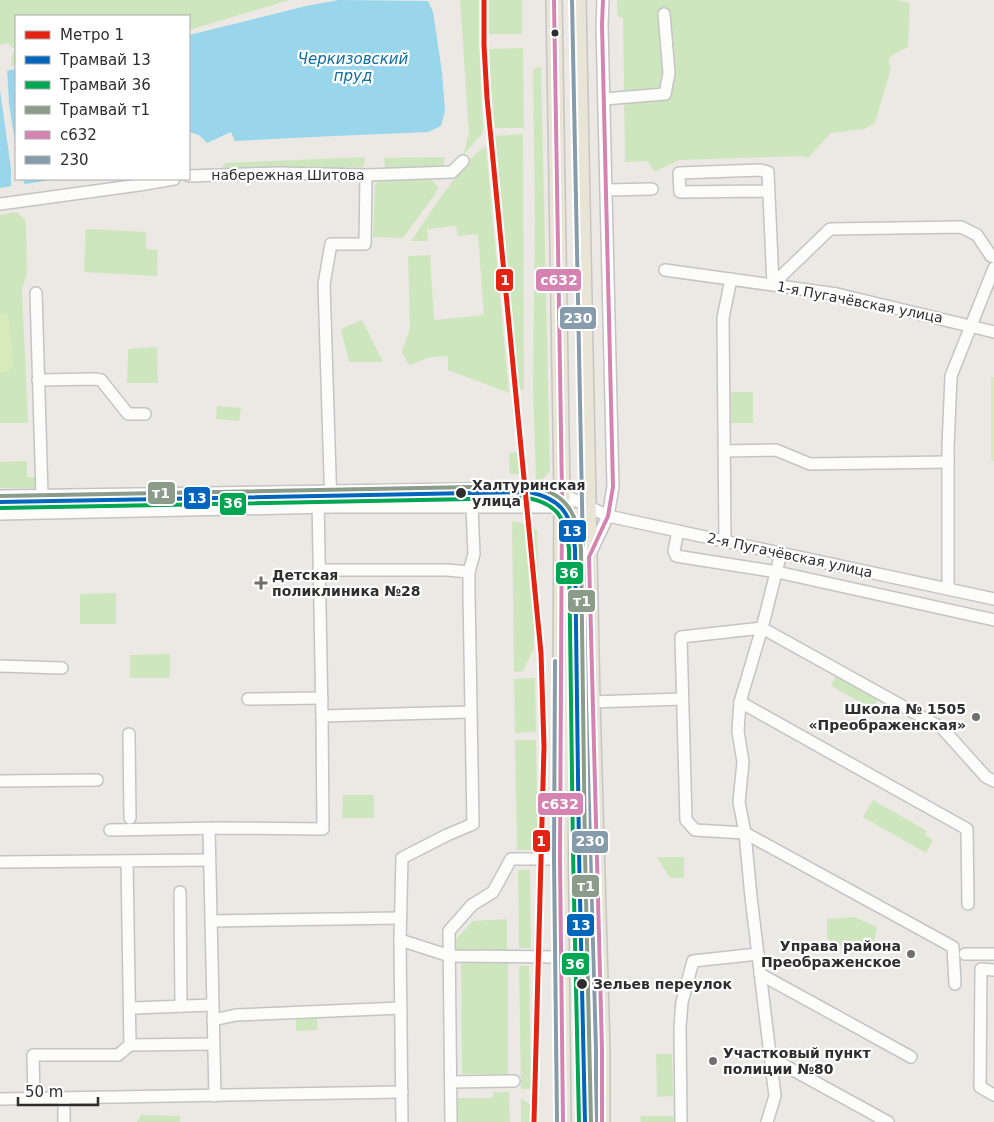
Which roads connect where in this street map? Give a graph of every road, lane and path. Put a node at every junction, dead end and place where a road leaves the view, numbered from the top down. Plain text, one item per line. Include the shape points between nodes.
1 (554, 0) edge
2 (578, 0) edge
3 (603, 0) edge
4 (664, 14) dead end
5 (604, 98) junction
6 (463, 161) dead end
7 (366, 175) junction
8 (190, 176) edge
9 (168, 180) edge
10 (652, 189) dead end
11 (606, 190) junction
12 (769, 191) junction
13 (0, 204) edge
14 (994, 257) edge
15 (994, 268) edge
16 (665, 270) dead end
17 (731, 279) junction
18 (773, 284) junction
19 (36, 293) dead end
20 (972, 325) junction
21 (994, 332) edge
22 (38, 380) junction
23 (145, 414) dead end
24 (724, 451) junction
25 (948, 462) junction
26 (330, 490) junction
27 (318, 491) junction
28 (42, 495) junction
29 (0, 496) edge
30 (562, 500) junction
31 (318, 507) junction
32 (331, 507) junction
33 (472, 507) junction
34 (588, 508) junction
35 (0, 514) edge
36 (608, 516) junction
37 (678, 531) junction
38 (725, 541) junction
39 (782, 553) junction
40 (589, 558) junction
41 (319, 570) junction
42 (469, 572) junction
43 (777, 572) junction
44 (948, 589) junction
45 (994, 599) edge
46 (994, 620) edge
47 (762, 628) junction
48 (0, 666) edge
49 (62, 668) dead end
50 (322, 698) junction
51 (248, 699) dead end
52 (682, 699) junction
53 (592, 702) junction
54 (740, 702) junction
55 (470, 712) junction
56 (322, 716) junction
57 (129, 734) dead end
58 (97, 780) dead end
59 (0, 781) edge
60 (994, 781) edge
61 (130, 818) dead end
62 (208, 828) junction
63 (110, 830) dead end
64 (745, 833) junction
65 (209, 860) junction
66 (560, 860) junction
67 (127, 861) junction
68 (0, 862) edge
69 (180, 892) dead end
70 (968, 904) dead end
71 (400, 918) junction
72 (211, 922) junction
73 (400, 940) junction
74 (758, 954) junction
75 (964, 954) dead end
76 (994, 954) edge
77 (450, 956) junction
78 (560, 958) junction
79 (994, 970) edge
80 (760, 974) junction
81 (955, 984) dead end
82 (212, 1005) junction
83 (181, 1006) junction
84 (133, 1008) dead end
85 (401, 1008) junction
86 (213, 1020) junction
87 (213, 1044) junction
88 (130, 1045) junction
89 (911, 1056) dead end
90 (771, 1058) junction
91 (514, 1081) dead end
92 (450, 1082) junction
93 (402, 1092) junction
94 (994, 1095) edge
95 (215, 1096) junction
96 (64, 1098) junction
97 (34, 1099) junction
98 (0, 1100) edge
99 (64, 1122) edge
100 (402, 1122) edge
101 (451, 1122) edge
102 (563, 1122) edge
103 (602, 1122) edge
104 (681, 1122) edge
105 (767, 1122) edge
106 (888, 1122) edge

1 - 30 main road
2 - 34 main road
3 - 5 street
4 - 5 street via 669,73 666,94
5 - 11 street
6 - 7 street, набережная Шитова via 452,172
7 - 8 street, набережная Шитова
7 - 26 street via 365,244 332,244 324,284
9 - 13 street
10 - 11 street
11 - 36 street via 613,487
12 - 12 street via 768,172 760,170 680,173 680,192
12 - 18 street
14 - 18 street via 977,235 961,228 830,229
15 - 20 street
16 - 17 street, 1-я Пугачёвская улица
17 - 18 street, 1-я Пугачёвская улица
17 - 24 street via 723,318
18 - 20 street, 1-я Пугачёвская улица via 837,294
19 - 22 street
20 - 21 street, 1-я Пугачёвская улица
20 - 25 street via 951,376
22 - 23 street via 101,380 128,414
22 - 28 street
24 - 25 street via 776,450 810,464
24 - 38 street
25 - 44 street
26 - 27 street
26 - 30 street via 529,488
26 - 32 street
27 - 28 street
27 - 31 street
28 - 29 street
30 - 33 street
30 - 34 street
30 - 66 main road
31 - 32 street
31 - 35 street
31 - 41 street
32 - 33 street
33 - 42 street via 474,554
34 - 36 street, 2-я Пугачёвская улица
34 - 40 main road
36 - 37 street, 2-я Пугачёвская улица
36 - 40 street
37 - 38 street, 2-я Пугачёвская улица
37 - 43 street via 676,556
38 - 39 street, 2-я Пугачёвская улица
39 - 43 street
39 - 44 street, 2-я Пугачёвская улица
40 - 53 main road
41 - 42 street
41 - 50 street
42 - 55 street
43 - 46 street
43 - 47 street
44 - 45 street, 2-я Пугачёвская улица
47 - 52 street via 681,637
47 - 54 street
47 - 60 street via 942,728 986,777
48 - 49 street
50 - 51 street
50 - 56 street
52 - 53 street
52 - 64 street via 686,820 695,830
53 - 103 main road
54 - 64 street via 738,731 743,762 739,802
54 - 70 street via 967,829
55 - 56 street
55 - 71 street via 473,824 402,858
56 - 62 street via 323,829
57 - 61 street
58 - 59 street
62 - 63 street
62 - 65 street
64 - 74 street
64 - 81 street via 953,947
65 - 67 street
65 - 72 street
66 - 77 street via 511,859 493,892 472,905 449,930
66 - 78 main road
67 - 68 street
67 - 88 street
69 - 83 street
71 - 72 street
71 - 73 street
72 - 82 street
73 - 77 street
73 - 85 street
74 - 80 street
74 - 104 street via 693,961 682,1002 680,1027
75 - 76 street
77 - 78 street
77 - 92 street
78 - 102 main road
79 - 94 street via 981,970 980,1077 980,1087
80 - 89 street
80 - 90 street
82 - 83 street
82 - 86 street
83 - 84 street
85 - 86 street via 236,1015
85 - 93 street
86 - 87 street
87 - 88 street
87 - 95 street
88 - 97 street via 118,1055 33,1055
90 - 105 street via 775,1096
90 - 106 street
91 - 92 street
92 - 101 street
93 - 95 street
93 - 100 street
95 - 96 street
96 - 97 street
96 - 99 street
97 - 98 street

